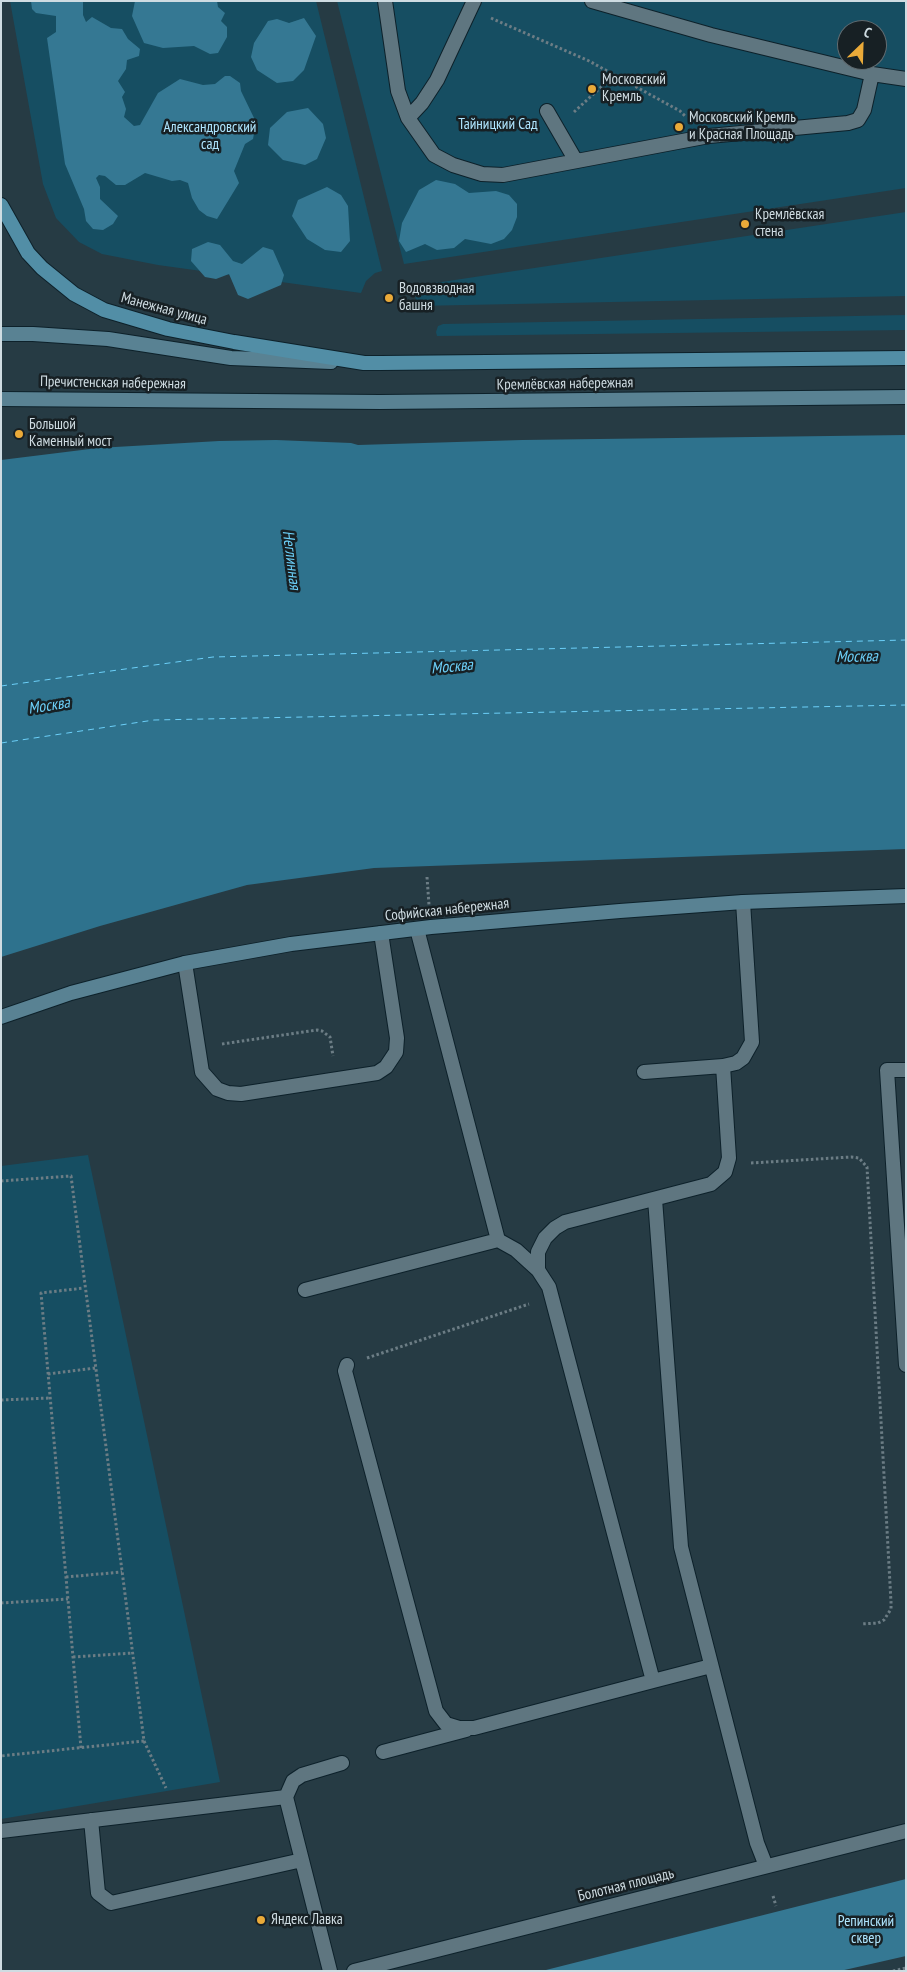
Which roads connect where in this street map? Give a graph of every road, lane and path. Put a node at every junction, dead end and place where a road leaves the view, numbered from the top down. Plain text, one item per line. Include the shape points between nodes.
1 (385, 1) edge
2 (592, 1) edge
3 (472, 6) edge
4 (872, 74) junction
5 (614, 76) junction
6 (906, 79) edge
7 (547, 111) dead end
8 (408, 118) junction
9 (556, 127) junction
10 (709, 136) junction
11 (576, 161) junction
12 (1, 205) edge
13 (1, 334) edge
14 (906, 358) edge
15 (364, 363) junction
16 (906, 397) edge
17 (1, 399) edge
18 (224, 402) joint
19 (426, 877) dead end
20 (906, 896) edge
21 (743, 902) junction
22 (429, 910) dead end
23 (417, 929) junction
24 (381, 934) junction
25 (185, 963) junction
26 (1, 1017) edge
27 (199, 1048) junction
28 (723, 1066) junction
29 (906, 1070) edge
30 (644, 1072) dead end
31 (337, 1079) junction
32 (728, 1165) junction
33 (1, 1181) edge
34 (655, 1198) junction
35 (498, 1240) junction
36 (538, 1270) junction
37 (84, 1288) junction
38 (305, 1290) dead end
39 (551, 1296) junction
40 (348, 1365) joint
41 (906, 1365) edge
42 (95, 1368) junction
43 (48, 1374) junction
44 (50, 1398) junction
45 (1, 1400) edge
46 (122, 1572) junction
47 (66, 1577) junction
48 (68, 1599) junction
49 (1, 1603) edge
50 (861, 1624) dead end
51 (132, 1652) junction
52 (73, 1657) junction
53 (711, 1666) junction
54 (653, 1681) junction
55 (474, 1728) junction
56 (144, 1741) junction
57 (81, 1748) junction
58 (383, 1752) dead end
59 (1, 1756) edge
60 (342, 1763) dead end
61 (286, 1797) junction
62 (176, 1810) junction
63 (91, 1820) junction
64 (1, 1831) edge
65 (906, 1831) edge
66 (302, 1860) junction
67 (766, 1866) junction
68 (773, 1896) dead end
69 (776, 1906) dead end
70 (906, 1968) edge
71 (330, 1971) edge
72 (354, 1971) edge
73 (893, 1971) edge

1 - 8 street via 398,91
2 - 4 street via 711,35
3 - 5 path via 563,48
3 - 8 street via 437,80
4 - 6 street
4 - 10 street via 864,110 858,120
5 - 9 path
5 - 10 path via 680,111 695,127 698,138
7 - 9 street
8 - 11 street via 434,155 482,174 503,175
9 - 11 street
10 - 11 street
12 - 15 main road, Манежная улица via 28,253 42,268 74,294 104,310 168,329
13 - 15 main road, Кремлёвская набережная via 108,339 231,358
14 - 15 main road, Кремлёвская набережная
16 - 18 main road, Кремлёвская набережная
17 - 18 main road, Пречистенская набережная
19 - 22 path
20 - 21 main road, Софийская набережная
21 - 23 main road, Софийская набережная
21 - 28 street via 752,1042 743,1058
23 - 24 main road, Софийская набережная
23 - 35 street
24 - 25 main road, Софийская набережная via 291,944
24 - 31 street via 397,1038 396,1052 386,1067 377,1073
25 - 26 main road, Софийская набережная via 71,992
25 - 27 street
27 - 31 street via 202,1072 210,1083 228,1093 241,1094
27 - 31 path via 322,1030 330,1037
28 - 30 street
28 - 32 street
29 - 41 street via 887,1070
32 - 34 street via 720,1178 711,1184
32 - 50 path via 852,1156 859,1158 867,1167 891,1609 884,1620
33 - 37 path via 71,1176
34 - 36 street via 554,1228 538,1252
34 - 53 street via 678,1532
35 - 36 street via 516,1250
35 - 38 street
36 - 39 street
37 - 42 path
37 - 43 path via 41,1293
39 - 40 path
39 - 54 street
40 - 55 street via 346,1370 436,1711 446,1724
42 - 43 path
42 - 46 path
43 - 44 path
44 - 45 path
44 - 47 path
46 - 47 path
46 - 51 path
47 - 48 path
48 - 49 path
48 - 52 path
51 - 52 path
51 - 56 path
52 - 57 path
53 - 54 street
53 - 67 street via 757,1843
54 - 55 street
55 - 58 street
56 - 57 path
56 - 62 path
57 - 59 path
60 - 61 street via 302,1775 293,1781
61 - 62 street
61 - 66 street
62 - 63 street
63 - 64 street
63 - 66 street via 98,1893 111,1904
65 - 67 street, Болотная площадь
66 - 71 street
67 - 72 street, Болотная площадь
68 - 69 path
70 - 73 path

